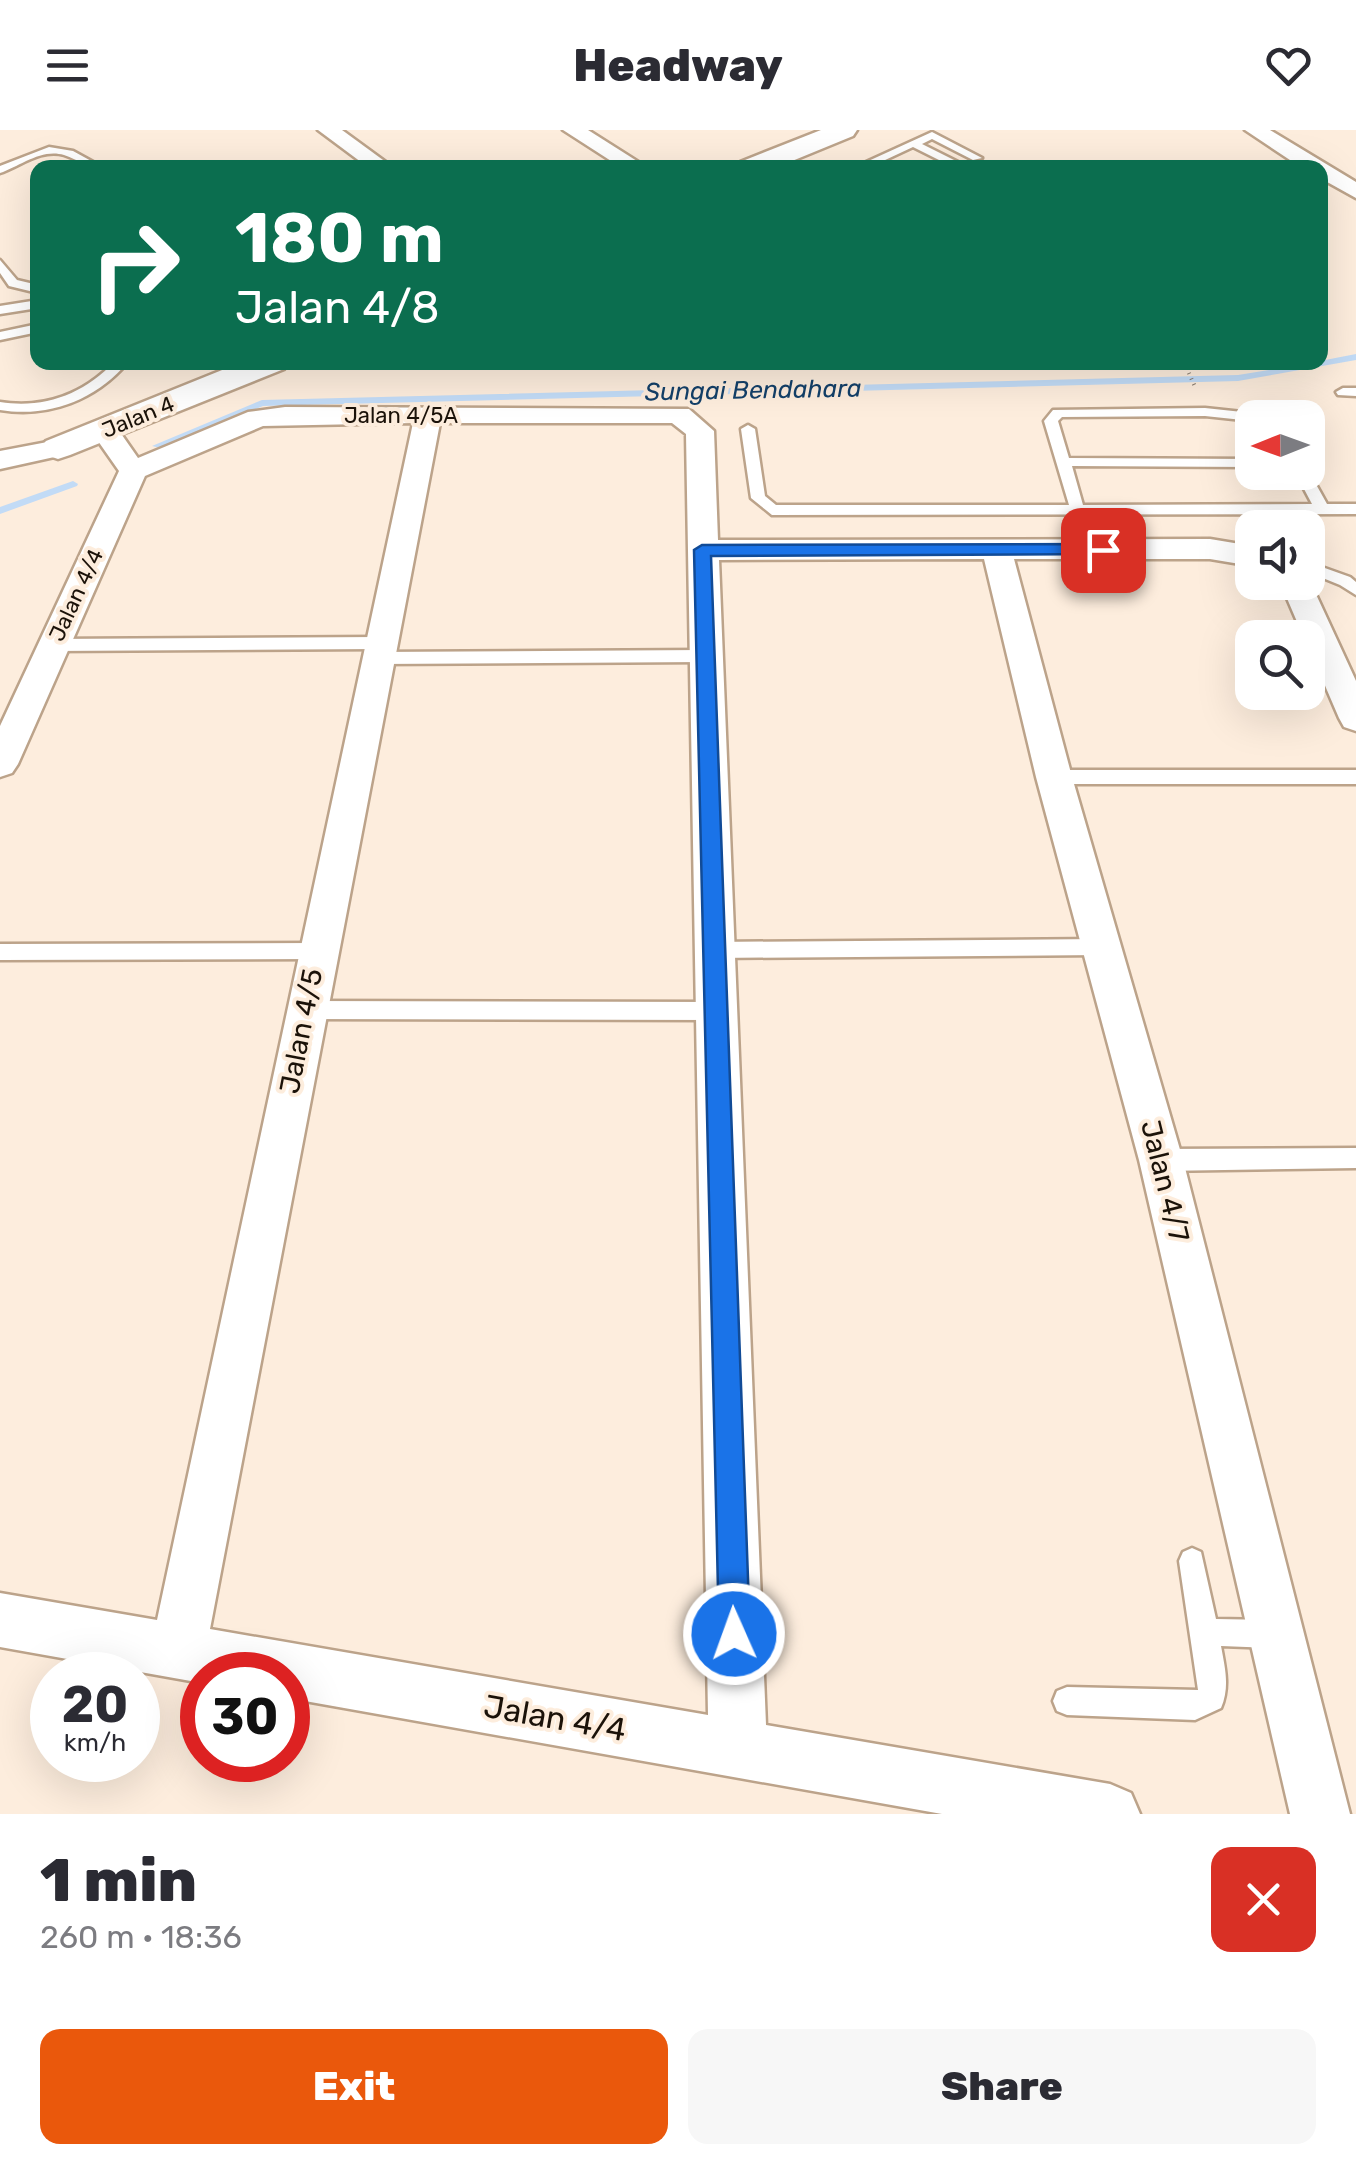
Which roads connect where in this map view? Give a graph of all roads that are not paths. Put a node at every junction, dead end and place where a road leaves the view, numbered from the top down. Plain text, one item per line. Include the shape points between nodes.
1 (328, 130) edge
2 (572, 130) edge
3 (1302, 130) edge
4 (832, 132) edge
5 (1261, 134) edge
6 (914, 144) junction
7 (978, 158) dead end
8 (85, 160) edge
9 (372, 160) edge
10 (624, 160) edge
11 (768, 160) edge
12 (877, 160) edge
13 (948, 160) edge
14 (1305, 160) edge
15 (0, 170) edge
16 (1328, 173) edge
17 (1356, 190) edge
18 (0, 264) edge
19 (30, 287) edge
20 (30, 305) edge
21 (0, 310) edge
22 (30, 330) edge
23 (0, 336) edge
24 (115, 370) edge
25 (253, 370) edge
26 (0, 406) edge
27 (1235, 413) edge
28 (428, 415) junction
29 (748, 429) dead end
30 (104, 431) junction
31 (58, 448) joint
32 (0, 460) edge
33 (1064, 462) junction
34 (1235, 463) edge
35 (133, 471) junction
36 (1312, 490) edge
37 (1322, 509) junction
38 (1356, 509) edge
39 (1078, 511) junction
40 (702, 550) junction
41 (997, 551) junction
42 (1235, 553) edge
43 (1325, 574) edge
44 (1356, 590) edge
45 (1303, 600) edge
46 (52, 646) junction
47 (378, 650) junction
48 (704, 656) junction
49 (1356, 718) edge
50 (0, 764) edge
51 (1356, 776) edge
52 (1054, 777) junction
53 (1102, 947) junction
54 (714, 950) junction
55 (317, 951) junction
56 (0, 952) edge
57 (305, 1010) junction
58 (715, 1011) junction
59 (1356, 1158) edge
60 (1161, 1160) junction
61 (1192, 1560) dead end
62 (0, 1620) edge
63 (1205, 1632) junction
64 (1276, 1634) junction
65 (179, 1648) junction
66 (1067, 1701) dead end
67 (738, 1751) junction
68 (1110, 1814) edge
69 (1320, 1814) edge

1 - 9 street
2 - 10 street
3 - 5 street
4 - 11 street
5 - 14 street
6 - 7 lane via 932,135
6 - 12 lane
6 - 13 lane
8 - 15 lane via 52,148
16 - 17 street
18 - 19 lane via 13,283
20 - 21 lane
22 - 23 lane
24 - 26 lane via 102,384 56,404
25 - 30 street, Jalan 4
27 - 33 lane via 1058,413 1051,421
28 - 35 street, Jalan 4/5A via 258,418
28 - 40 street, Jalan 4/5A via 679,415 702,438
28 - 47 street, Jalan 4/5
29 - 39 lane via 758,498 772,510
30 - 31 street, Jalan 4
30 - 35 street
31 - 32 street, Jalan 4
33 - 34 lane
33 - 39 lane
35 - 46 street, Jalan 4/4
36 - 37 lane
37 - 38 lane
37 - 39 lane
40 - 41 street
40 - 48 street
41 - 42 street
41 - 52 street, Jalan 4/7
43 - 44 lane
45 - 49 street
46 - 47 lane
46 - 50 street, Jalan 4/4
47 - 48 lane
47 - 55 street, Jalan 4/5
48 - 54 street
51 - 52 lane
52 - 53 street, Jalan 4/7
53 - 54 lane
53 - 60 street, Jalan 4/7
54 - 58 street
55 - 56 lane
55 - 57 street, Jalan 4/5
57 - 58 lane
57 - 65 street, Jalan 4/5
58 - 67 street
59 - 60 lane
60 - 64 street, Jalan 4/7
61 - 63 lane
62 - 65 street, Jalan 4/4
63 - 64 lane
63 - 66 lane via 1211,1698 1195,1706
64 - 69 street, Jalan 4/7
65 - 67 street, Jalan 4/4
67 - 68 street, Jalan 4/4

